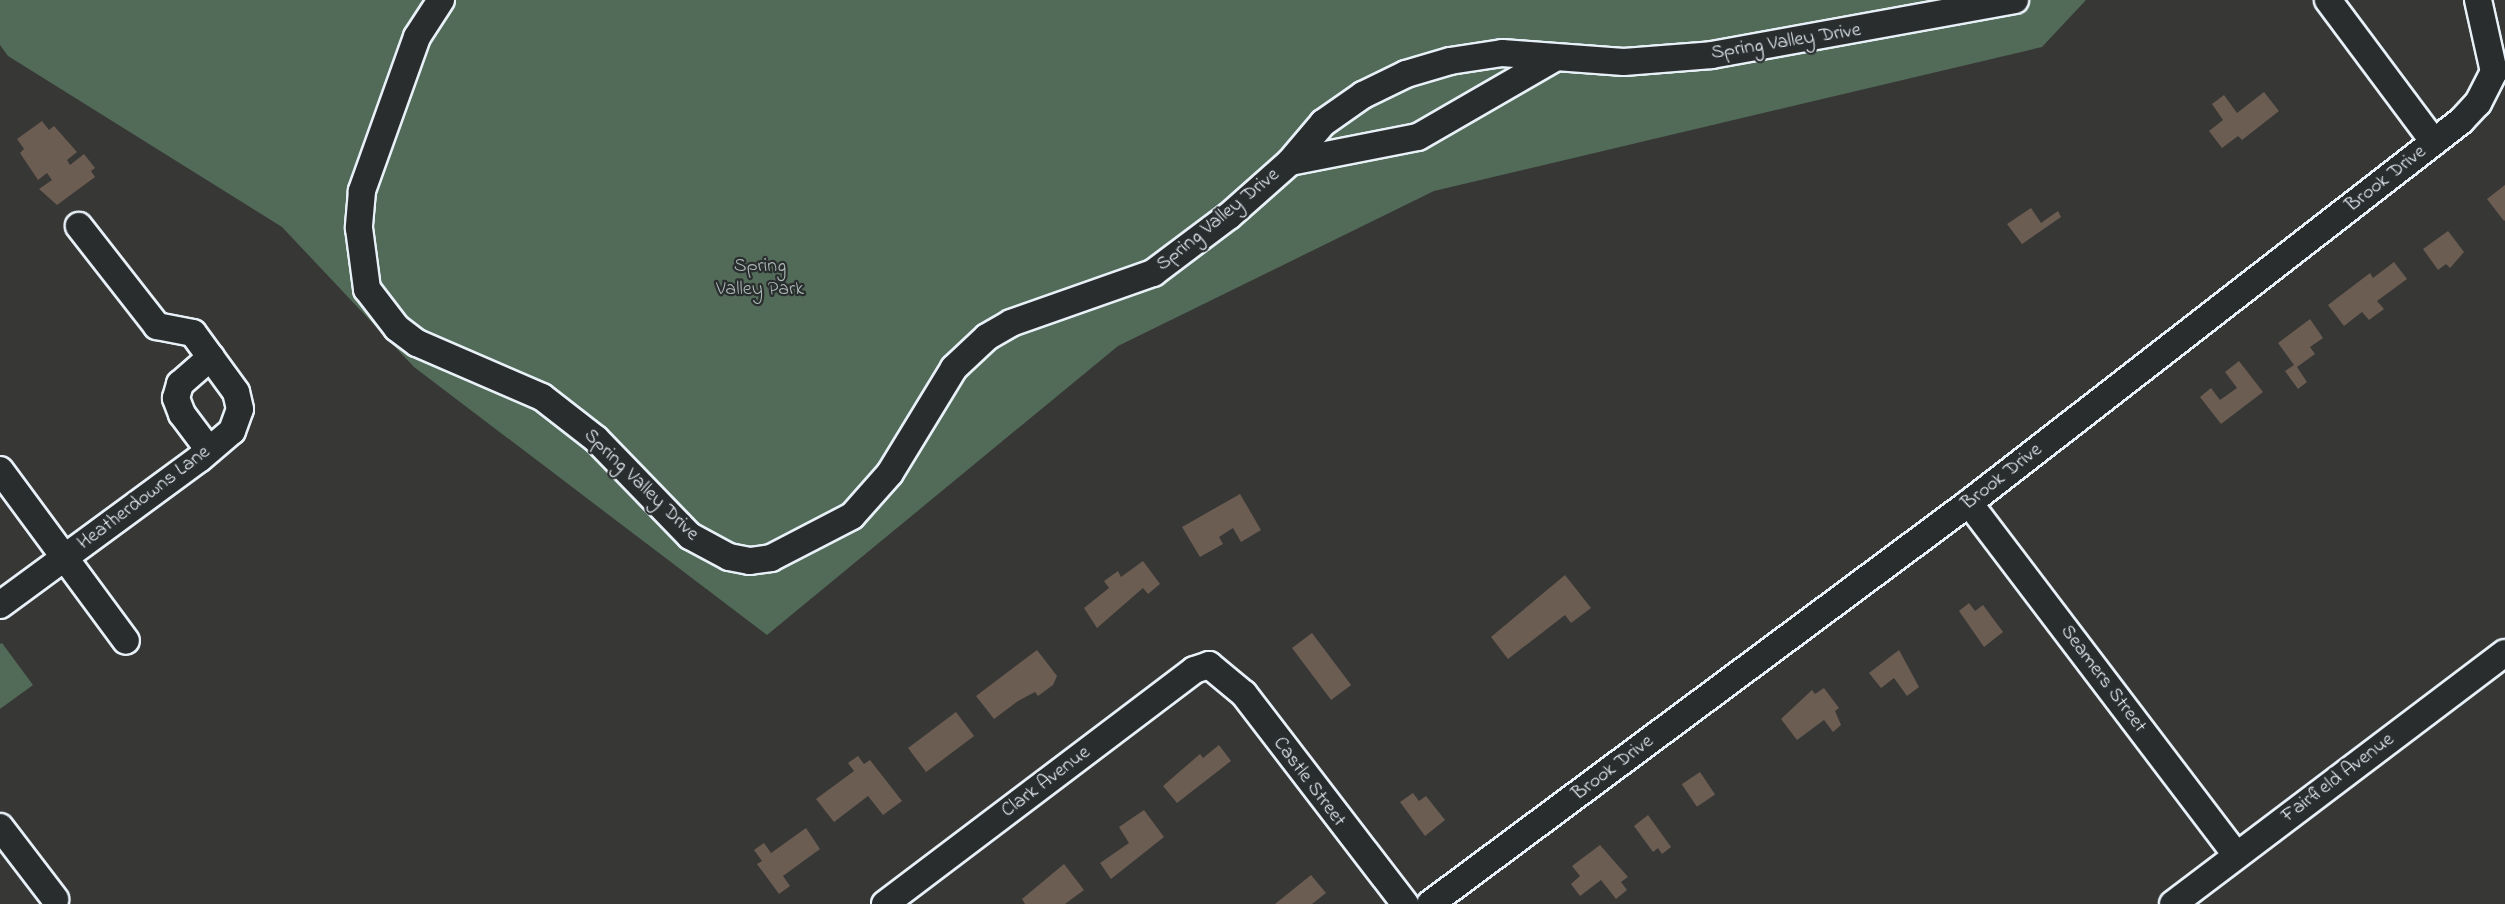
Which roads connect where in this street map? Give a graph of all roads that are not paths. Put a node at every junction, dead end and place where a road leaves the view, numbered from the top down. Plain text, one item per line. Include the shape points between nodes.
1 (441, 0) edge
2 (2015, 0) edge
3 (2328, 0) edge
4 (2478, 0) edge
5 (1555, 58) junction
6 (2499, 77) edge
7 (2434, 142) junction
8 (1290, 162) junction
9 (79, 225) dead end
10 (216, 363) junction
11 (209, 450) junction
12 (0, 470) edge
13 (1970, 503) junction
14 (64, 557) junction
15 (0, 605) edge
16 (126, 641) dead end
17 (2505, 653) edge
18 (1209, 666) joint
19 (0, 827) edge
20 (2236, 855) junction
21 (55, 899) dead end
22 (885, 904) edge
23 (1405, 904) edge
24 (1430, 904) edge
25 (2172, 904) edge

1 - 8 street, Spring Valley Drive via 417,37 362,191 359,237 367,289 397,328 417,343 542,397 596,439 690,536 729,557 750,561 771,558 852,516 890,473 954,368 987,337 1011,323 1153,273
2 - 5 street, Spring Valley Drive via 1712,55 1624,62
3 - 7 street
4 - 6 street, Brook Drive
5 - 8 street, Spring Valley Drive via 1418,137
5 - 8 street, Spring Valley Drive via 1502,53 1406,74 1363,95 1323,123
6 - 7 street, Brook Drive via 2478,103
7 - 13 street, Brook Drive
9 - 10 street, Heatherdowns Lane via 157,326 193,333
10 - 11 street, Heatherdowns Lane via 236,392 240,409 232,431
10 - 11 street via 180,384 176,398 182,414
11 - 14 street, Heatherdowns Lane
12 - 14 street
13 - 20 street, Seamers Street
13 - 24 street, Brook Drive
14 - 15 street, Heatherdowns Lane
14 - 16 street
17 - 20 street, Fairfield Avenue
18 - 22 street, Clark Avenue via 1194,670
18 - 23 street, Castle Street via 1244,694
19 - 21 street
20 - 25 street, Fairfield Avenue

